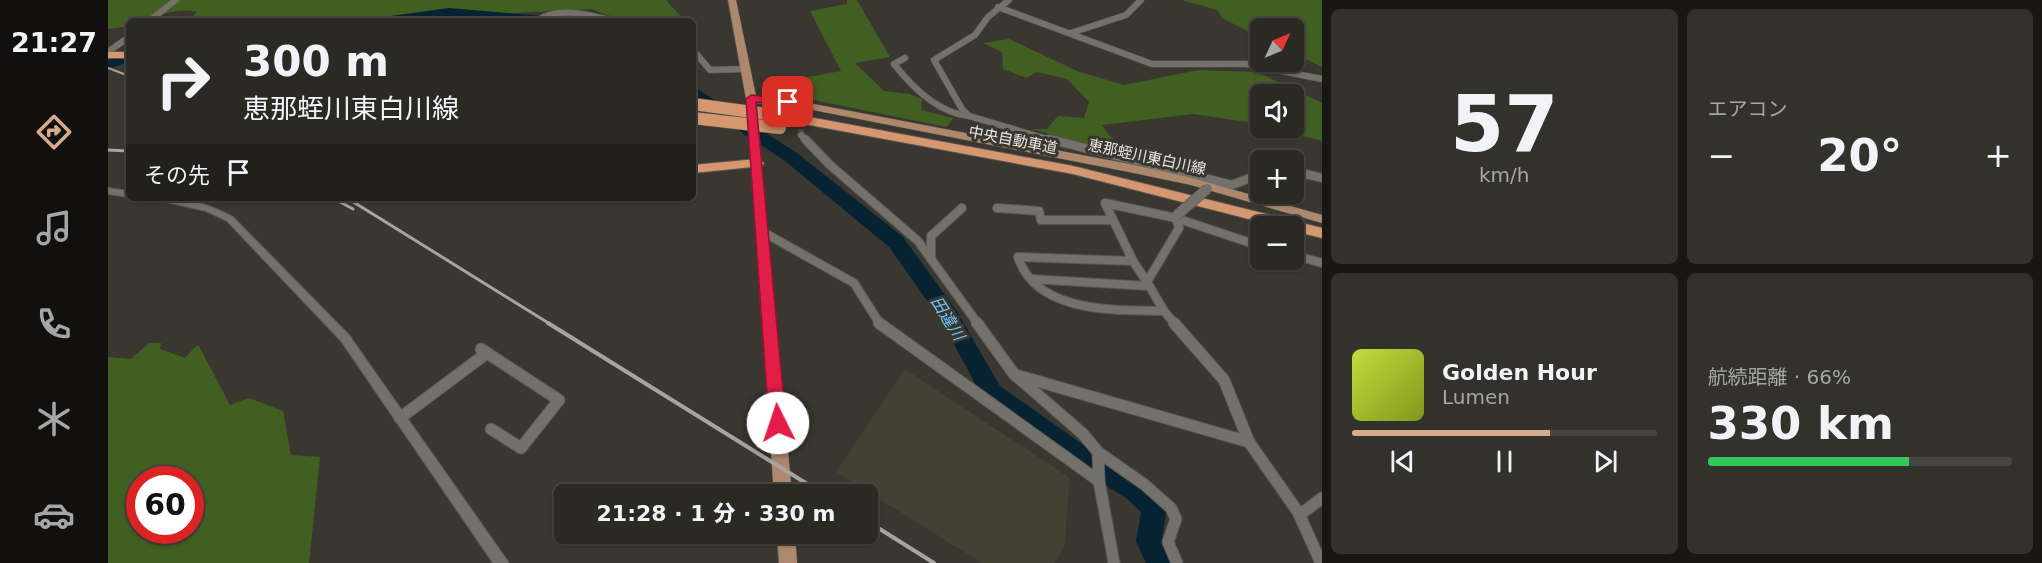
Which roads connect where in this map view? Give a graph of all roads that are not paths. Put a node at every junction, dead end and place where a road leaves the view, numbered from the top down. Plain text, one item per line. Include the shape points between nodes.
1 (176, 0) edge
2 (732, 0) edge
3 (1009, 0) edge
4 (1141, 0) edge
5 (998, 7) junction
6 (153, 18) edge
7 (539, 18) edge
8 (591, 18) edge
9 (1071, 33) junction
10 (126, 39) edge
11 (108, 54) edge
12 (696, 54) edge
13 (126, 55) edge
14 (905, 58) dead end
15 (108, 63) edge
16 (126, 63) edge
17 (745, 69) junction
18 (1322, 79) edge
19 (751, 99) junction
20 (696, 105) edge
21 (696, 112) edge
22 (969, 116) junction
23 (696, 118) edge
24 (781, 122) junction
25 (801, 135) dead end
26 (696, 160) edge
27 (757, 163) junction
28 (696, 169) edge
29 (1304, 174) edge
30 (1250, 178) edge
31 (1322, 178) edge
32 (1208, 185) junction
33 (108, 191) edge
34 (126, 194) edge
35 (176, 201) edge
36 (962, 208) dead end
37 (997, 208) dead end
38 (1177, 217) junction
39 (1322, 219) edge
40 (1112, 220) junction
41 (1250, 223) edge
42 (763, 232) junction
43 (1322, 233) edge
44 (1304, 238) edge
45 (1322, 242) edge
46 (1250, 243) edge
47 (1304, 258) edge
48 (931, 259) junction
49 (1133, 261) junction
50 (1322, 263) edge
51 (1031, 279) junction
52 (1148, 284) junction
53 (1164, 311) junction
54 (1014, 374) junction
55 (400, 418) junction
56 (491, 429) dead end
57 (1249, 442) junction
58 (1098, 452) junction
59 (1099, 481) junction
60 (782, 484) edge
61 (1322, 498) edge
62 (1298, 512) junction
63 (787, 544) edge
64 (502, 563) edge
65 (788, 563) edge
66 (1114, 563) edge
67 (1177, 563) edge
68 (1321, 563) edge

1 - 6 street
2 - 17 main road
3 - 5 street
4 - 9 street via 1126,15
5 - 9 street
5 - 22 street via 975,35 934,60
7 - 8 street via 552,13
9 - 18 street via 1152,64 1246,64
10 - 11 street
11 - 13 highway
12 - 17 street via 710,70
14 - 22 street via 894,64 908,81 959,117
15 - 16 highway
17 - 19 main road
19 - 27 main road
19 - 32 main road, 恵那蛭川東白川線
20 - 24 highway, 中央自動車道, bridge
21 - 24 highway, 中央自動車道, bridge
22 - 32 street
23 - 24 highway, bridge
24 - 41 highway, 中央自動車道 via 1037,171
24 - 43 highway, 中央自動車道 via 1073,170
25 - 48 street via 918,241
26 - 27 highway
27 - 28 highway
27 - 42 main road
29 - 31 street
30 - 32 street via 1232,185
32 - 38 street, bridge
32 - 39 main road, 恵那蛭川東白川線
33 - 34 street
35 - 55 street via 210,208 230,219 345,338
36 - 48 street via 931,236
37 - 40 street via 1039,211 1041,220
38 - 40 street via 1105,203
38 - 46 street
38 - 52 street via 1179,228
40 - 49 street
42 - 59 street via 854,283 882,327
42 - 60 main road
44 - 45 highway
47 - 50 street
48 - 54 street
49 - 51 street via 1018,257
49 - 52 street
51 - 52 street
51 - 53 street via 1057,299 1081,308
52 - 53 street
53 - 57 street via 1224,380
54 - 57 street
54 - 58 street
55 - 56 street via 484,351 559,400 521,448
55 - 64 street
57 - 62 street
58 - 59 street
58 - 67 street via 1171,508 1176,519 1168,542
59 - 66 street
61 - 62 street
62 - 68 street
63 - 65 main road

